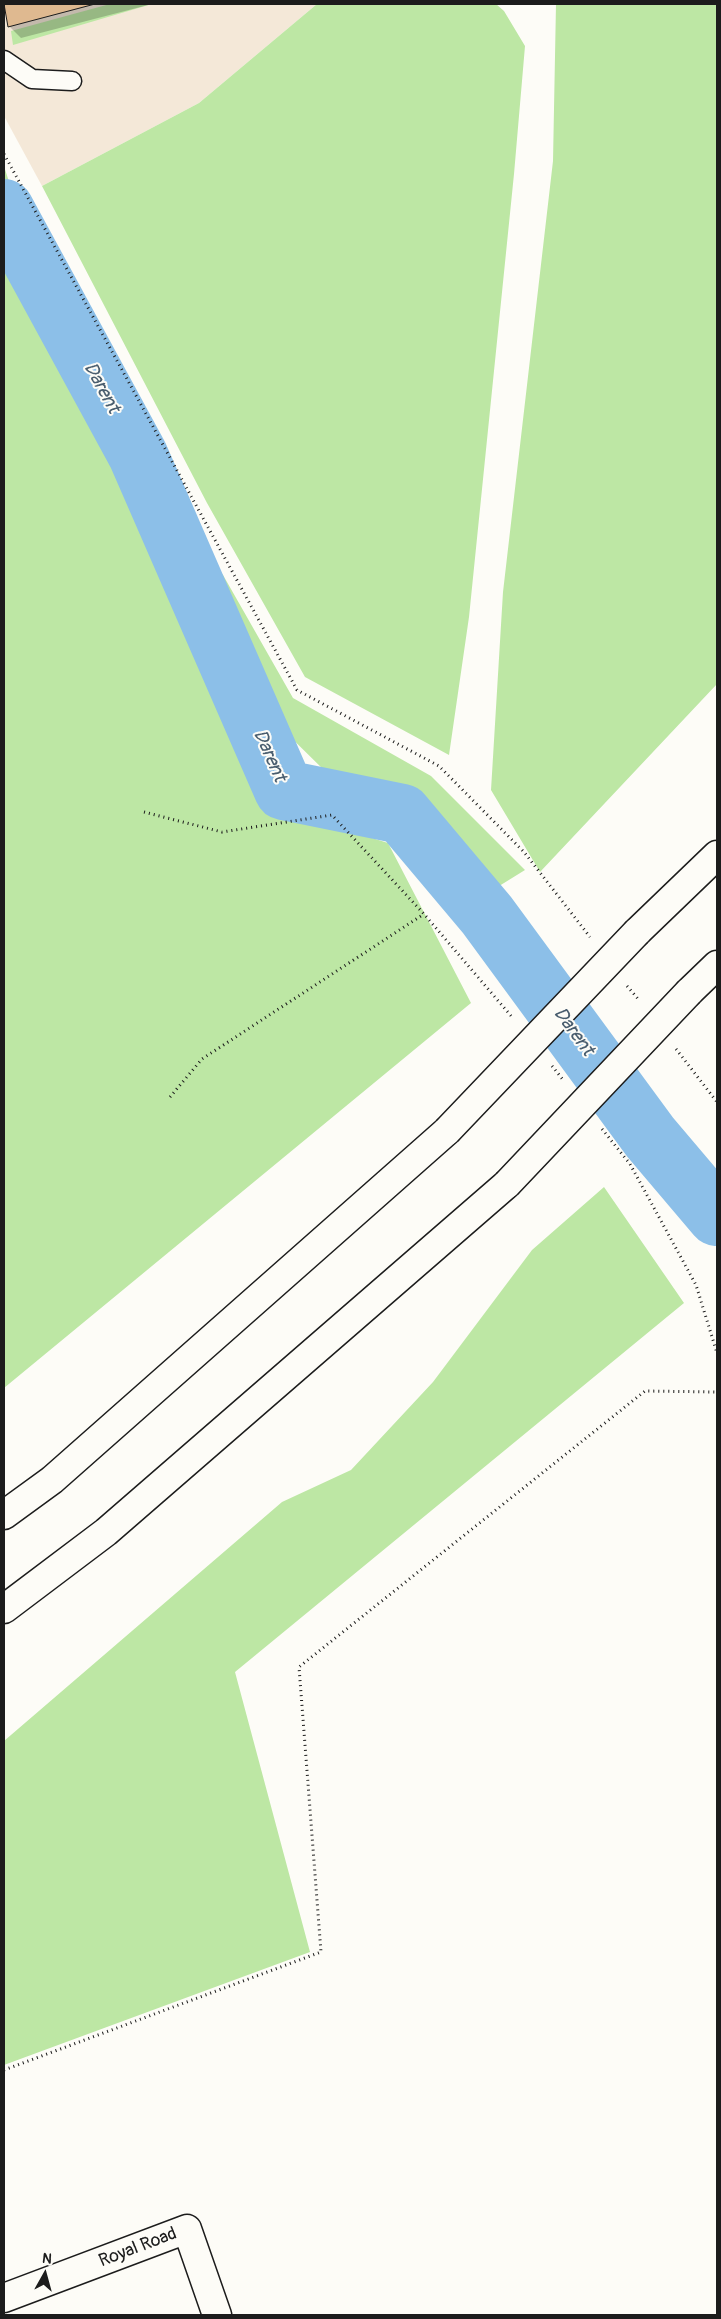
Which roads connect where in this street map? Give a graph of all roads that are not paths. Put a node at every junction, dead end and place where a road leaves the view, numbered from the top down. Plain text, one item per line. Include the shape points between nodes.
1 (4, 60) edge
2 (72, 81) dead end
3 (717, 855) edge
4 (717, 965) edge
5 (4, 1515) edge
6 (4, 1609) edge
7 (4, 2298) edge
8 (217, 2315) edge

1 - 2 lane via 32,79
3 - 5 main road, bridge via 637,932 447,1130 52,1480
4 - 6 main road, bridge via 507,1184 106,1532
7 - 8 main road, Royal Road via 187,2229

